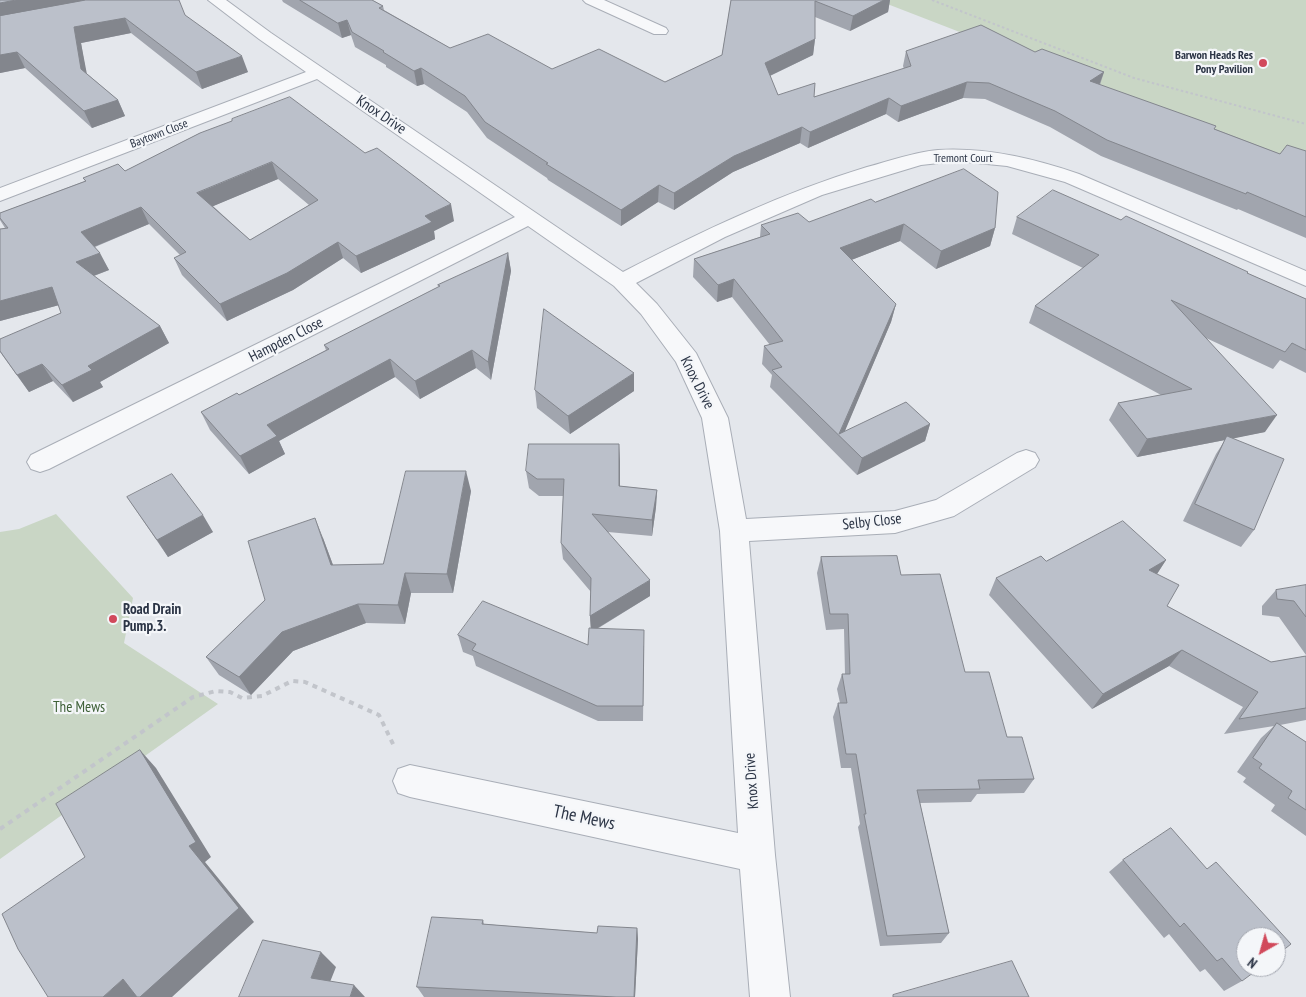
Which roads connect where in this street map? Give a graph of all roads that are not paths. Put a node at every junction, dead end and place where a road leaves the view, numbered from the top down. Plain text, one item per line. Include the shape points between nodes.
1 (216, 0) edge
2 (591, 0) edge
3 (660, 31) dead end
4 (318, 73) junction
5 (0, 195) edge
6 (531, 217) junction
7 (1306, 279) edge
8 (622, 281) junction
9 (1026, 460) dead end
10 (40, 462) dead end
11 (734, 531) junction
12 (410, 780) road end
13 (757, 855) junction
14 (770, 997) edge

1 - 4 street, Knox Drive
2 - 3 street
4 - 5 street, Baytown Close
4 - 6 street, Knox Drive
6 - 8 street, Knox Drive
6 - 10 street, Hampden Close
7 - 8 street, Tremont Court via 1036,165 1005,159 937,156 858,176 798,198 714,233
8 - 11 street, Knox Drive via 687,359 714,418
9 - 11 street, Selby Close via 944,508 895,522
11 - 13 street, Knox Drive
12 - 13 street, The Mews
13 - 14 street, Knox Drive

